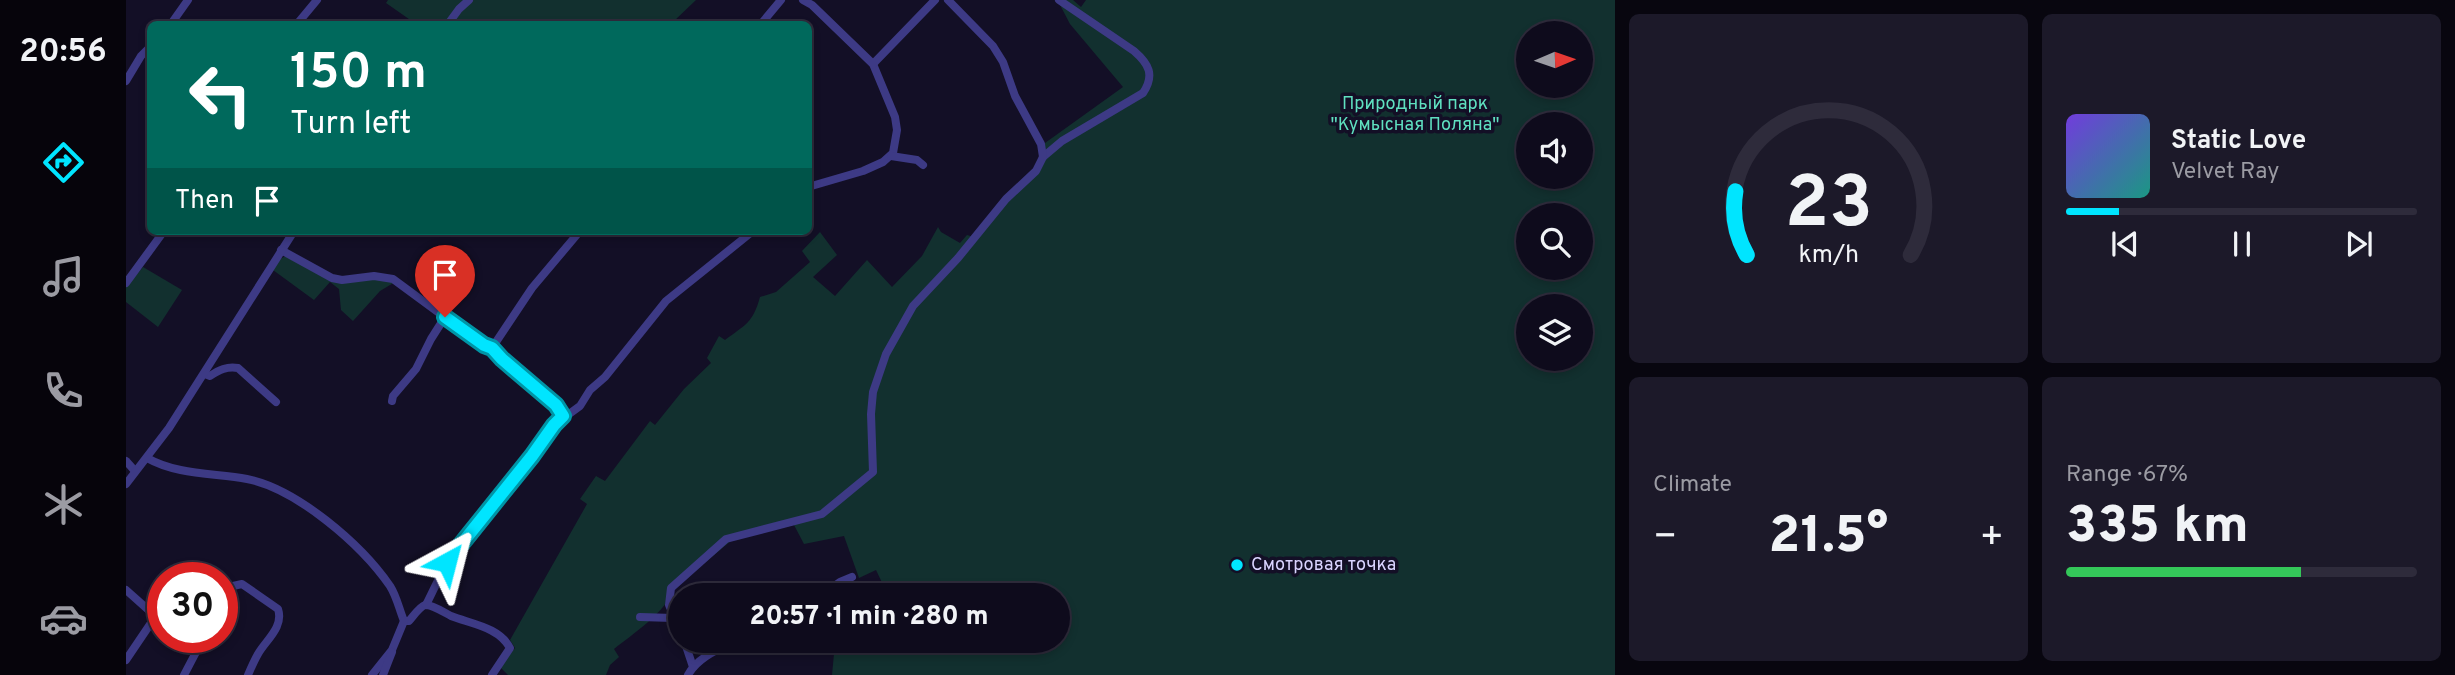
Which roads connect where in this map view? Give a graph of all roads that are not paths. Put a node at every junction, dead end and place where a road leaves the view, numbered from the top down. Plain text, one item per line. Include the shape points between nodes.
1 (188, 0) edge
2 (317, 0) edge
3 (469, 0) edge
4 (781, 0) edge
5 (803, 0) edge
6 (935, 0) edge
7 (948, 0) edge
8 (1059, 0) edge
9 (814, 3) edge
10 (174, 21) edge
11 (300, 21) edge
12 (450, 21) edge
13 (764, 21) edge
14 (147, 50) edge
15 (873, 64) junction
16 (126, 81) edge
17 (891, 156) junction
18 (1043, 158) junction
19 (923, 166) dead end
20 (812, 186) edge
21 (161, 235) edge
22 (291, 235) edge
23 (577, 235) edge
24 (748, 235) edge
25 (281, 250) junction
26 (126, 283) edge
27 (445, 317) junction
28 (492, 348) junction
29 (205, 374) junction
30 (392, 401) dead end
31 (276, 402) dead end
32 (563, 416) junction
33 (147, 457) junction
34 (126, 461) edge
35 (135, 471) junction
36 (126, 484) edge
37 (852, 577) dead end
38 (678, 583) edge
39 (839, 583) edge
40 (238, 585) edge
41 (126, 590) edge
42 (426, 605) junction
43 (640, 617) dead end
44 (668, 618) edge
45 (404, 621) junction
46 (392, 650) junction
47 (196, 653) edge
48 (687, 653) edge
49 (715, 653) edge
50 (126, 660) edge
51 (690, 671) edge
52 (184, 675) edge
53 (248, 675) edge
54 (372, 675) edge
55 (383, 675) edge
56 (492, 675) edge

1 - 10 street
2 - 11 street
3 - 12 street
4 - 13 street
5 - 9 street
6 - 15 street
7 - 18 street via 1003,62 1041,144
8 - 18 street via 1144,59 1151,75 1143,93 1062,141
9 - 15 street
14 - 16 street
15 - 17 street via 896,123
17 - 19 street via 917,160
17 - 20 street via 863,171
18 - 38 street via 913,306 886,354 873,392 873,472 822,514 726,539
21 - 26 street
22 - 25 street
23 - 28 street via 532,288
24 - 32 street via 666,301 580,405
25 - 27 street via 332,278 393,279
25 - 29 street
27 - 28 street
27 - 30 street
28 - 32 street
29 - 31 street via 238,369
29 - 33 street
32 - 42 street via 447,562
33 - 35 street
33 - 45 street via 185,470 248,479 294,497 355,545 390,586
34 - 35 street
35 - 36 street
37 - 39 street
40 - 53 street via 278,609 280,618
41 - 50 street via 153,614
42 - 45 street
42 - 56 street via 496,634 510,648
43 - 44 street
45 - 46 street
46 - 54 street
46 - 55 street
47 - 52 street
48 - 51 street
49 - 51 street

